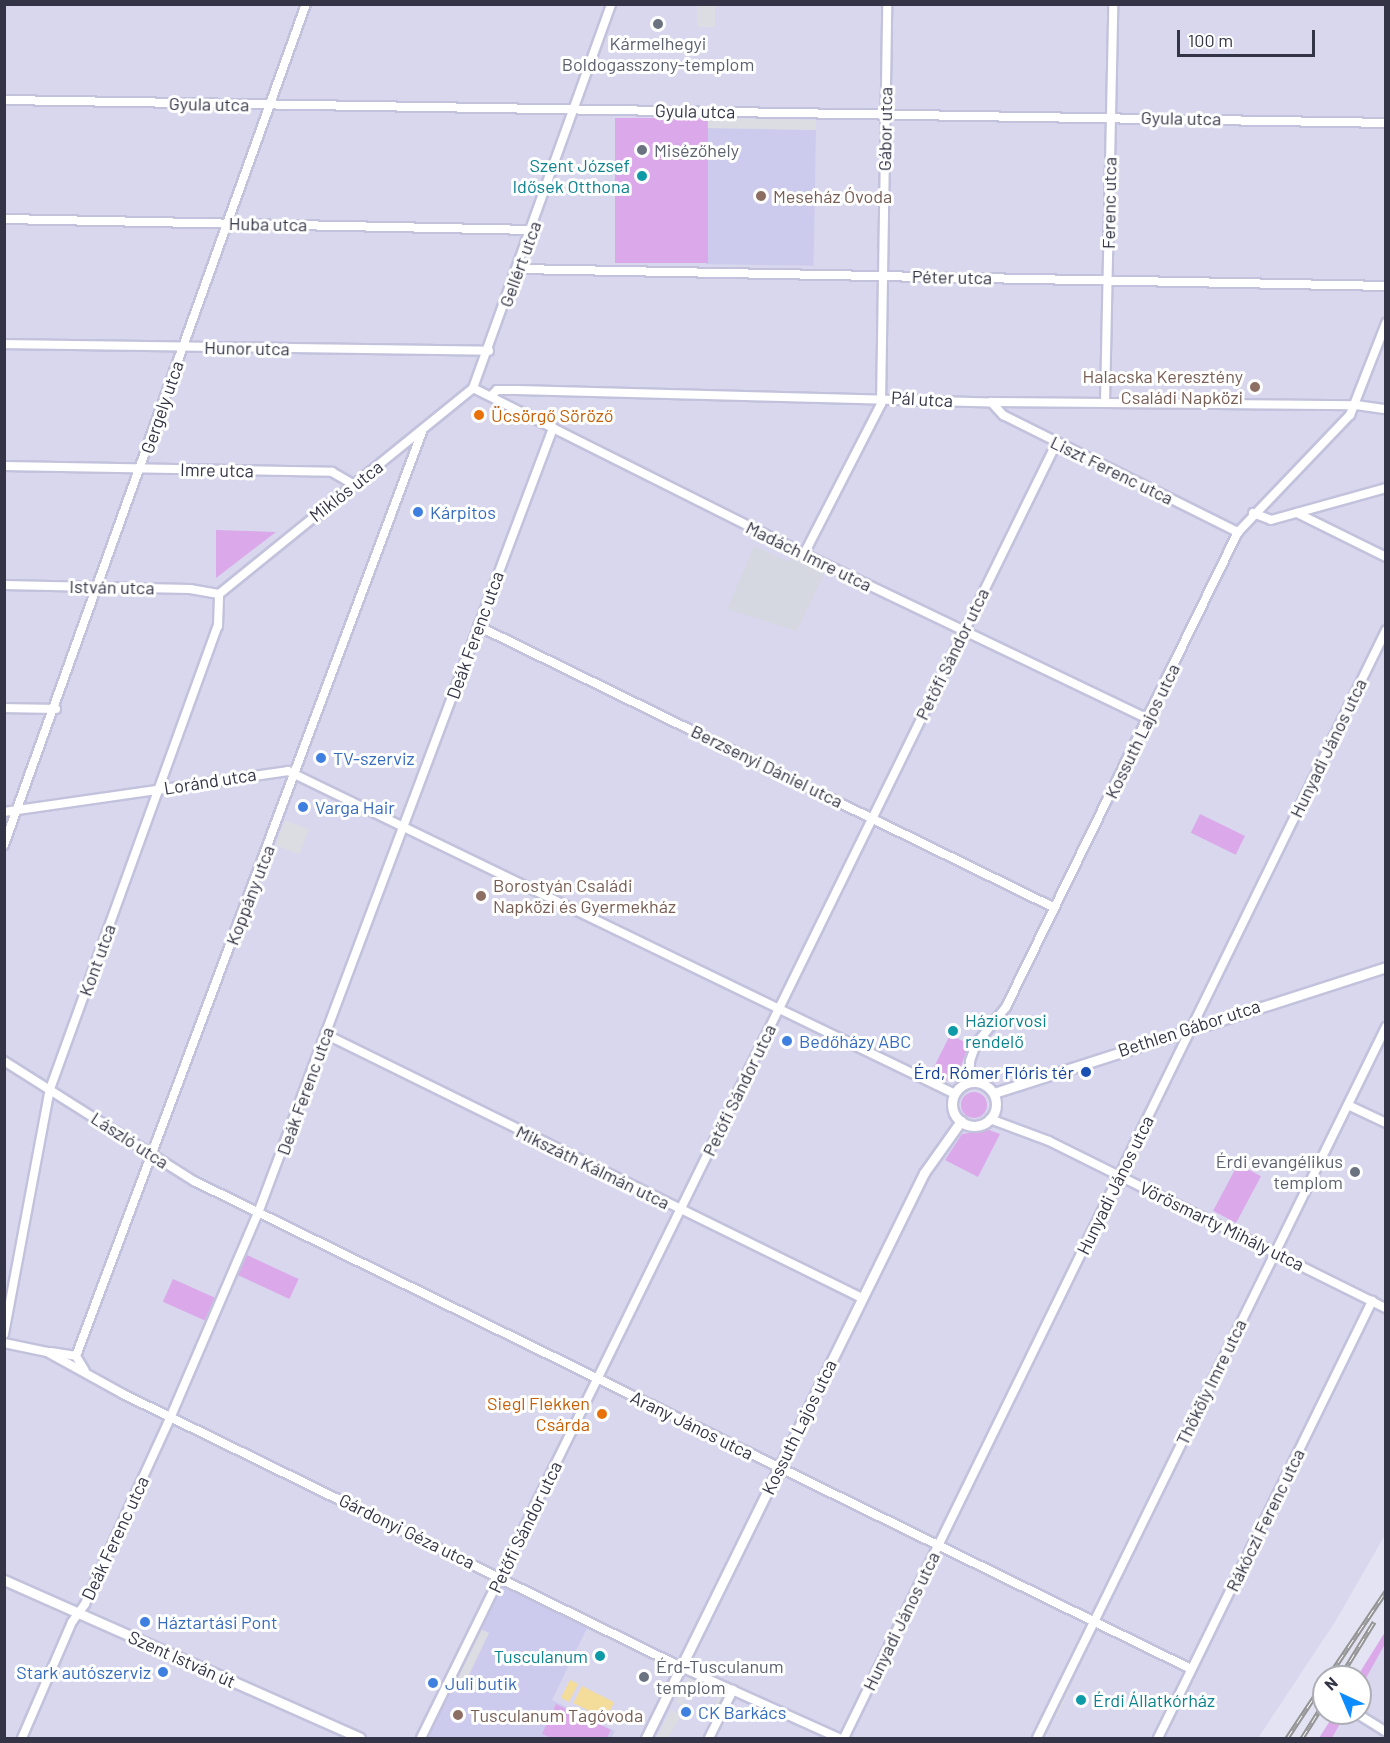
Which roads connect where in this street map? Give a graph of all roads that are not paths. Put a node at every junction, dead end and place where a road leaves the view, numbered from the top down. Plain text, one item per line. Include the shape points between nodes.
1 (306, 4) edge
2 (611, 4) edge
3 (887, 4) edge
4 (1113, 4) edge
5 (4, 100) edge
6 (270, 105) junction
7 (574, 110) junction
8 (885, 114) junction
9 (1110, 117) junction
10 (1386, 123) edge
11 (4, 219) edge
12 (229, 224) junction
13 (532, 230) junction
14 (518, 269) junction
15 (883, 276) junction
16 (1108, 280) junction
17 (1386, 286) edge
18 (1386, 323) edge
19 (4, 344) edge
20 (183, 346) junction
21 (489, 351) junction
22 (473, 387) junction
23 (491, 396) junction
24 (882, 397) junction
25 (991, 402) junction
26 (1105, 402) junction
27 (1356, 405) junction
28 (1386, 409) edge
29 (553, 428) junction
30 (422, 432) junction
31 (1057, 442) junction
32 (4, 466) edge
33 (141, 469) junction
34 (353, 484) junction
35 (1386, 488) edge
36 (1253, 513) junction
37 (1297, 513) junction
38 (1238, 532) junction
39 (804, 554) junction
40 (1386, 557) edge
41 (4, 585) edge
42 (99, 586) junction
43 (219, 594) junction
44 (478, 626) junction
45 (1386, 630) edge
46 (963, 631) junction
47 (4, 708) edge
48 (57, 709) junction
49 (1148, 719) junction
50 (296, 774) junction
51 (160, 789) junction
52 (18, 810) junction
53 (4, 812) edge
54 (873, 818) junction
55 (404, 828) junction
56 (4, 845) edge
57 (1054, 908) junction
58 (1386, 967) edge
59 (778, 1011) junction
60 (1191, 1026) junction
61 (1386, 1027) edge
62 (325, 1034) junction
63 (4, 1061) edge
64 (969, 1083) junction
65 (50, 1089) junction
66 (994, 1093) junction
67 (955, 1094) junction
68 (1348, 1105) junction
69 (990, 1119) junction
70 (961, 1121) junction
71 (1386, 1123) edge
72 (153, 1154) junction
73 (1121, 1176) junction
74 (680, 1210) junction
75 (258, 1213) junction
76 (1274, 1252) junction
77 (862, 1298) junction
78 (1372, 1301) junction
79 (1386, 1308) edge
80 (4, 1334) edge
81 (4, 1343) edge
82 (46, 1352) junction
83 (76, 1356) junction
84 (85, 1371) junction
85 (597, 1379) junction
86 (171, 1416) junction
87 (779, 1468) junction
88 (938, 1546) junction
89 (501, 1577) junction
90 (4, 1580) edge
91 (79, 1613) junction
92 (1094, 1621) junction
93 (681, 1667) junction
94 (1191, 1670) junction
95 (733, 1690) junction
96 (1372, 1723) edge
97 (1386, 1732) edge
98 (22, 1738) edge
99 (360, 1738) edge
100 (421, 1738) edge
101 (646, 1738) edge
102 (709, 1738) edge
103 (839, 1738) edge
104 (844, 1738) edge
105 (1037, 1738) edge
106 (1158, 1738) edge

1 - 6 street, Gergely utca
2 - 7 street, Gellért utca
3 - 8 street, Gábor utca
4 - 9 street, Ferenc utca
5 - 6 street, Gyula utca
6 - 7 street, Gyula utca
6 - 12 street, Gergely utca
7 - 8 street, Gyula utca
7 - 13 street, Gellért utca
8 - 9 street, Gyula utca
8 - 15 street, Gábor utca
9 - 10 street, Gyula utca
9 - 16 street, Ferenc utca
11 - 12 street, Huba utca
12 - 13 street, Huba utca
12 - 20 street, Gergely utca
13 - 14 street, Gellért utca
14 - 15 street, Péter utca
14 - 21 street, Gellért utca
15 - 16 street, Péter utca
15 - 24 street, Gábor utca
16 - 17 street, Péter utca
16 - 26 street, Ferenc utca
18 - 27 street
19 - 20 street, Hunor utca
20 - 21 street, Hunor utca
20 - 33 street, Gergely utca
21 - 22 street, Gellért utca
22 - 23 street, Madách Imre utca
22 - 30 street, Miklós utca
23 - 24 street, Pál utca via 497,390
23 - 29 street, Madách Imre utca
24 - 25 street, Pál utca
24 - 39 street, Gábor utca via 880,410
25 - 26 street, Pál utca
25 - 31 street, Liszt Ferenc utca via 1003,415
26 - 27 street, Pál utca
27 - 28 street, Pál utca
27 - 36 street, Kossuth Lajos utca
29 - 39 street, Madách Imre utca
29 - 44 street, Deák Ferenc utca
30 - 34 street, Miklós utca
30 - 50 street, Koppány utca
31 - 38 street, Liszt Ferenc utca
31 - 46 street, Petőfi Sándor utca
32 - 33 street, Imre utca
33 - 34 street, Imre utca via 332,472
33 - 42 street, Gergely utca
34 - 43 street, Miklós utca
35 - 37 street
36 - 37 street via 1271,520
36 - 38 street, Kossuth Lajos utca
37 - 40 street
38 - 49 street, Kossuth Lajos utca
39 - 46 street, Madách Imre utca
41 - 42 street, István utca
42 - 43 street, István utca
42 - 48 street, Gergely utca
43 - 51 street, Kont utca via 218,626
44 - 54 street, Berzsenyi Dániel utca
44 - 55 street, Deák Ferenc utca
45 - 60 street, Hunyadi János utca
46 - 49 street, Madách Imre utca
46 - 54 street, Petőfi Sándor utca
47 - 48 street
48 - 52 street, Gergely utca
49 - 57 street, Kossuth Lajos utca
50 - 51 street, Loránd utca via 284,770
50 - 55 street, Loránd utca
50 - 72 street, Koppány utca
51 - 52 street, Loránd utca
51 - 65 street, Kont utca
52 - 53 street, Loránd utca
52 - 56 street, Gergely utca
54 - 57 street, Berzsenyi Dániel utca
54 - 59 street, Petőfi Sándor utca
55 - 59 street
55 - 62 street, Deák Ferenc utca
57 - 64 street, Kossuth Lajos utca via 1006,1007 976,1044
58 - 60 street, Bethlen Gábor utca
59 - 67 street
59 - 74 street, Petőfi Sándor utca
60 - 66 street, Bethlen Gábor utca
60 - 73 street, Hunyadi János utca
61 - 68 street, Thököly Imre utca
62 - 74 street, Mikszáth Kálmán utca
62 - 75 street, Deák Ferenc utca
63 - 65 street, László utca
64 - 66 street via 983,1084
64 - 67 street
65 - 72 street, László utca
65 - 80 street, Kont utca
66 - 69 street via 996,1107
67 - 70 street via 953,1109
68 - 71 street
68 - 76 street, Thököly Imre utca
69 - 70 street via 973,1126
69 - 73 street, Vörösmarty Mihály utca via 1049,1140
70 - 77 street, Kossuth Lajos utca via 924,1173
72 - 75 street, László utca via 194,1181
72 - 83 street, Koppány utca
73 - 76 street, Vörösmarty Mihály utca
73 - 88 street, Hunyadi János utca
74 - 77 street, Mikszáth Kálmán utca
74 - 85 street, Petőfi Sándor utca
75 - 85 street, Arany János utca
75 - 86 street, Deák Ferenc utca
76 - 78 street, Vörösmarty Mihály utca
76 - 92 street, Thököly Imre utca
77 - 87 street, Kossuth Lajos utca
78 - 79 street, Vörösmarty Mihály utca
78 - 94 street, Rákóczi Ferenc utca
81 - 82 street
82 - 83 street
82 - 84 street, Gárdonyi Géza utca
83 - 84 street
84 - 86 street, Gárdonyi Géza utca
85 - 87 street, Arany János utca
85 - 89 street, Petőfi Sándor utca
86 - 89 street, Gárdonyi Géza utca
86 - 91 street, Deák Ferenc utca
87 - 88 street, Arany János utca
87 - 93 street, Kossuth Lajos utca
88 - 92 street, Arany János utca
88 - 104 street, Hunyadi János utca
89 - 93 street, Gárdonyi Géza utca
89 - 100 street, Petőfi Sándor utca
90 - 91 street, Szent István út
91 - 98 street, Deák Ferenc utca
91 - 99 street, Szent István út
92 - 94 street, Arany János utca
92 - 105 street, Thököly Imre utca
93 - 95 street, Gárdonyi Géza utca
93 - 101 street, Kossuth Lajos utca
94 - 106 street, Rákóczi Ferenc utca
95 - 102 street
95 - 103 street, Gárdonyi Géza utca
96 - 97 street

